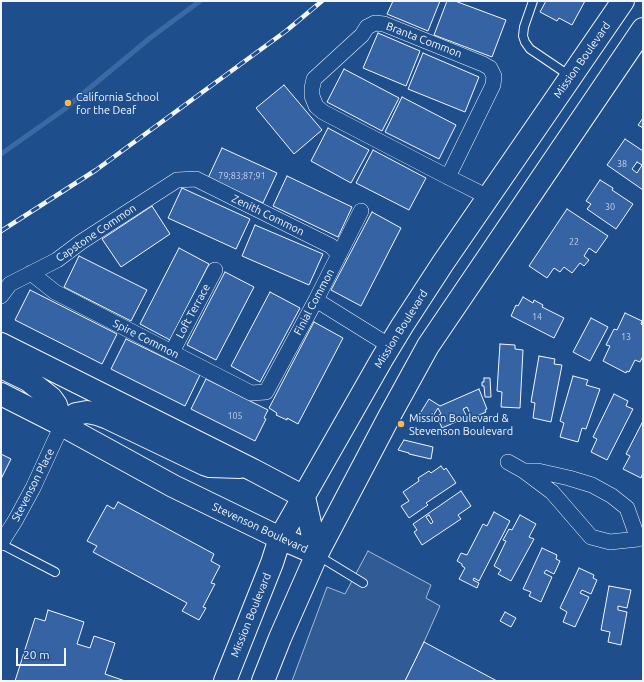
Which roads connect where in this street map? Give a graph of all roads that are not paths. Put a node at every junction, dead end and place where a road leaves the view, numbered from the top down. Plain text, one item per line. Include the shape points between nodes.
1 (533, 1) edge
2 (622, 1) edge
3 (643, 29) edge
4 (570, 76) junction
5 (448, 177) junction
6 (196, 179) joint
7 (488, 197) junction
8 (361, 211) dead end
9 (339, 255) junction
10 (215, 270) dead end
11 (31, 273) junction
12 (1, 296) edge
13 (316, 300) junction
14 (1, 344) edge
15 (390, 346) junction
16 (172, 352) junction
17 (1, 366) edge
18 (266, 392) joint
19 (1, 394) edge
20 (62, 425) junction
21 (508, 462) dead end
22 (253, 470) junction
23 (524, 471) junction
24 (304, 497) junction
25 (280, 538) junction
26 (641, 538) edge
27 (1, 543) edge
28 (317, 554) junction
29 (55, 572) dead end
30 (363, 583) dead end
31 (224, 681) edge
32 (263, 681) edge

1 - 4 lane via 524,27 525,42 530,49
2 - 4 main road, Mission Boulevard
3 - 28 main road via 428,346
4 - 7 main road, Mission Boulevard
5 - 5 street, Branta Common via 316,106 312,96 314,80 375,23 384,24 483,64 490,68 494,76 493,85
5 - 7 street, Branta Common
6 - 9 street, Zenith Common via 331,246
6 - 11 street, Capstone Common via 176,180 80,242 57,260
7 - 15 main road, Mission Boulevard
8 - 9 street, Finial Common
9 - 13 street, Finial Common
10 - 16 street, Loft Terrace
11 - 12 street, Capstone Common via 10,284
11 - 16 street, Spire Common via 55,292
13 - 15 street
13 - 18 street, Finial Common
14 - 22 main road
15 - 24 main road, Mission Boulevard
16 - 18 street, Spire Common via 251,393
17 - 20 main road via 28,380 51,398
19 - 20 main road, Stevenson Boulevard
20 - 22 main road via 76,414 97,414 204,464
20 - 25 main road, Stevenson Boulevard via 173,486
20 - 27 street, Stevenson Place via 33,488
21 - 23 street
22 - 24 main road
23 - 26 street via 538,471 569,478 592,485 612,496 626,508
23 - 26 street via 552,492 591,537 610,542
24 - 25 main road, Mission Boulevard
24 - 28 main road, Stevenson Boulevard
25 - 28 main road, Stevenson Boulevard
25 - 31 main road, Mission Boulevard
27 - 29 lane
28 - 30 lane
28 - 32 main road

